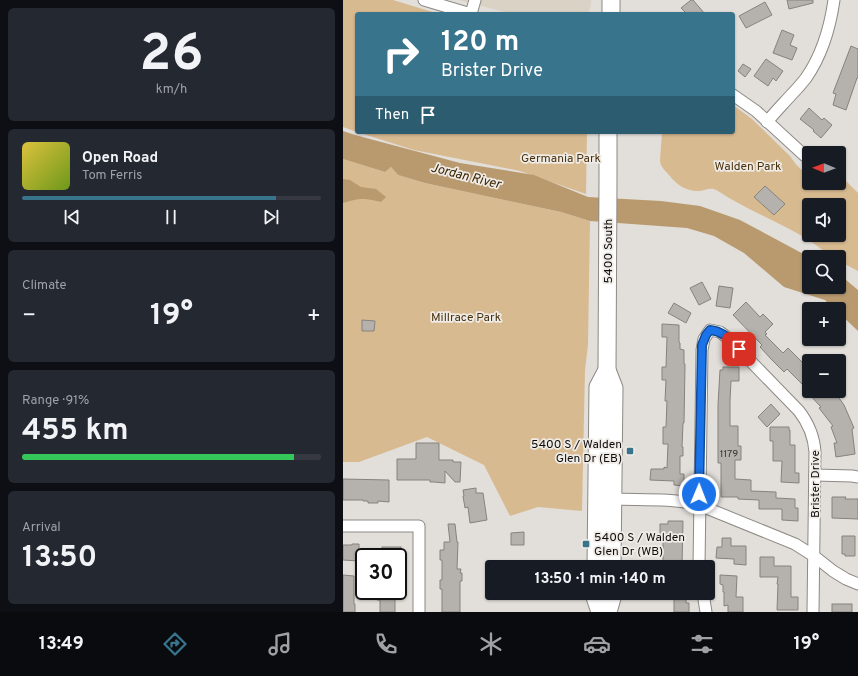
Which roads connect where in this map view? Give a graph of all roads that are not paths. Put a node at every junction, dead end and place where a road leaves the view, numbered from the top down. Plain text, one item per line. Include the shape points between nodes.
1 (424, 0) edge
2 (475, 0) edge
3 (611, 0) edge
4 (834, 0) edge
5 (464, 12) edge
6 (472, 12) edge
7 (611, 12) edge
8 (735, 96) edge
9 (767, 122) junction
10 (609, 134) edge
11 (802, 153) edge
12 (607, 370) junction
13 (815, 475) junction
14 (858, 477) edge
15 (614, 500) junction
16 (699, 505) junction
17 (343, 526) edge
18 (814, 556) junction
19 (596, 560) edge
20 (613, 560) edge
21 (699, 560) edge
22 (858, 584) edge
23 (596, 600) edge
24 (611, 600) edge
25 (704, 600) edge
26 (419, 612) edge
27 (599, 612) edge
28 (608, 612) edge
29 (707, 612) edge
30 (813, 612) edge

1 - 5 street
2 - 6 street
3 - 7 main road
4 - 9 street via 827,34 814,65
8 - 9 street
9 - 11 street
10 - 12 main road, 5400 South
12 - 15 main road, 5400 South via 614,388
12 - 19 main road, 5400 South via 598,387
13 - 14 street
13 - 16 street, Brister Drive via 814,440 799,410 729,339 720,332 710,330 704,339 702,350
13 - 18 street, Brister Drive
15 - 16 street via 674,501
15 - 20 main road, 5400 South
16 - 18 street via 795,544
16 - 21 street
17 - 26 street via 419,526
18 - 22 street via 833,571
18 - 30 street, Brister Drive
23 - 27 main road
24 - 28 main road
25 - 29 street

